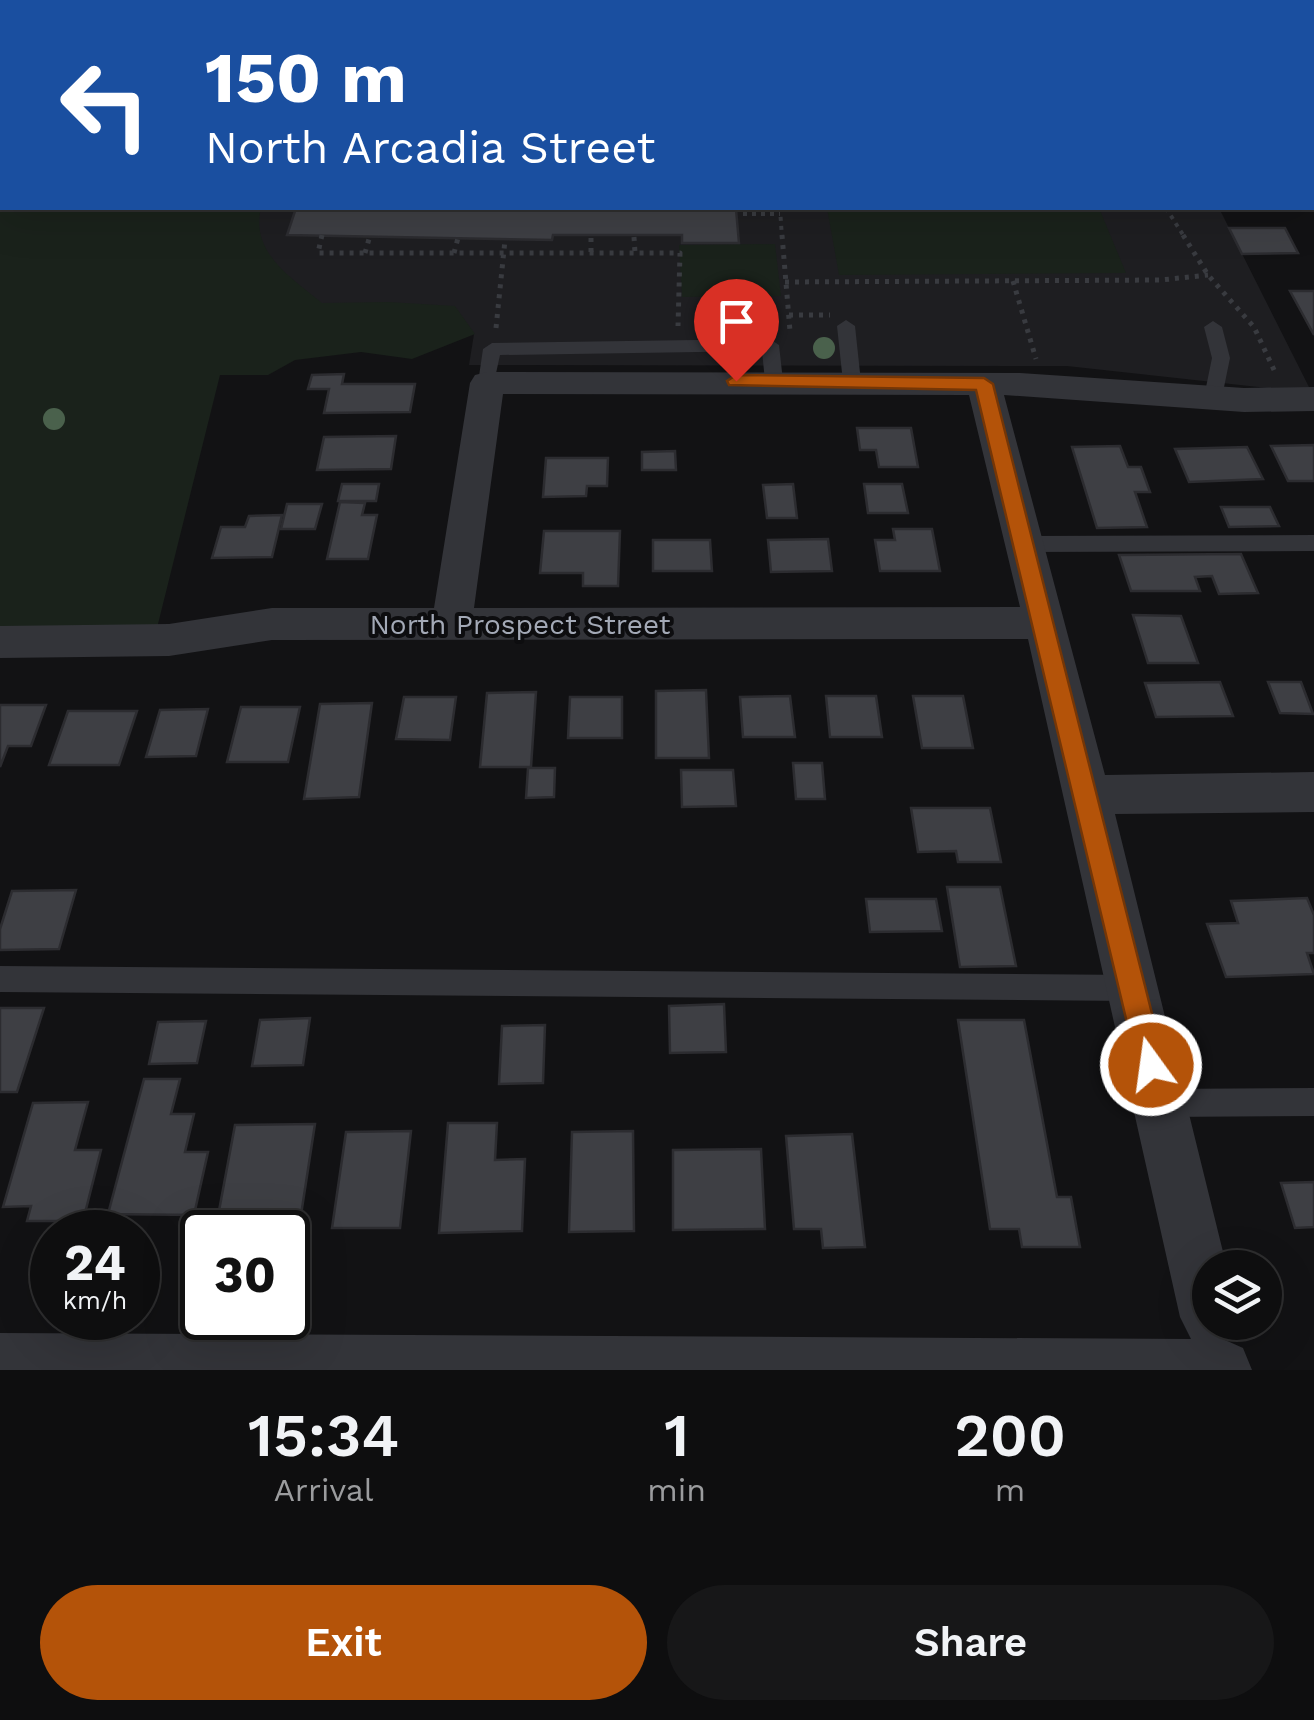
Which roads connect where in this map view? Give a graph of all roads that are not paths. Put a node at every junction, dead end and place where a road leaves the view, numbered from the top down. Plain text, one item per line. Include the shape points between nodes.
1 (838, 320) road end
2 (1213, 327) dead end
3 (852, 382) junction
4 (984, 384) junction
5 (1213, 397) junction
6 (1301, 399) edge
7 (1314, 543) edge
8 (1023, 544) junction
9 (1042, 623) junction
10 (452, 624) junction
11 (0, 642) edge
12 (1314, 792) edge
13 (1088, 795) junction
14 (0, 979) edge
15 (1133, 988) junction
16 (1314, 1102) edge
17 (1160, 1103) junction
18 (1195, 1250) edge
19 (1215, 1340) edge
20 (0, 1363) edge
21 (1222, 1370) edge

1 - 3 lane
2 - 5 lane via 1220,358
3 - 4 street
3 - 10 street via 486,383
4 - 5 street
4 - 8 street
5 - 6 street
7 - 8 lane
8 - 9 street
9 - 10 street, North Prospect Street
9 - 13 street
10 - 11 street, North Prospect Street via 272,624 170,640
12 - 13 street
13 - 15 street
14 - 15 lane
15 - 17 street
16 - 17 lane
17 - 18 street
19 - 21 street
20 - 21 street

